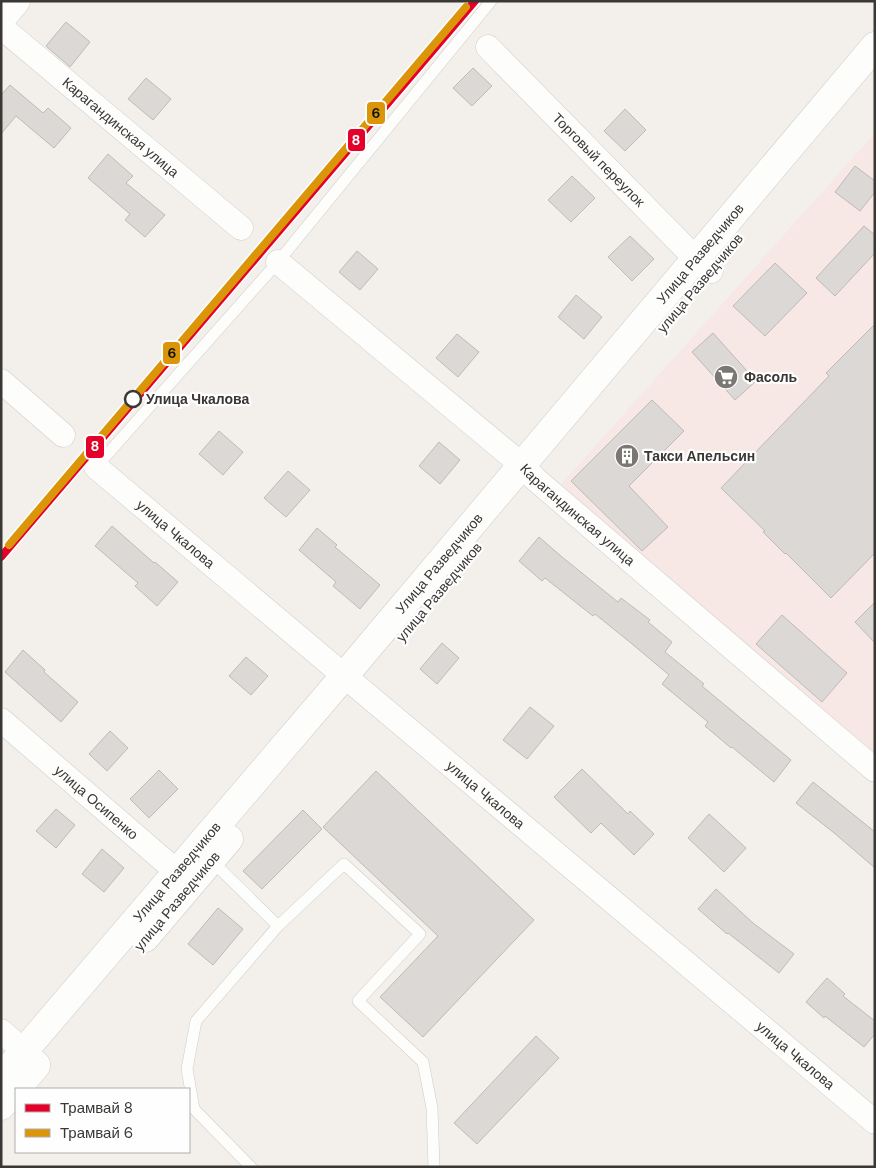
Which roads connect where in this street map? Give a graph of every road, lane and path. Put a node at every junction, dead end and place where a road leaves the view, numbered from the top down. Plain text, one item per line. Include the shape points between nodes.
1 (16, 1) edge
2 (491, 1) edge
3 (1, 19) edge
4 (1, 27) edge
5 (875, 46) edge
6 (488, 47) dead end
7 (875, 76) edge
8 (241, 228) dead end
9 (278, 262) junction
10 (704, 265) junction
11 (1, 381) edge
12 (63, 435) dead end
13 (96, 467) joint
14 (528, 471) junction
15 (352, 681) junction
16 (1, 720) edge
17 (875, 770) edge
18 (211, 860) junction
19 (184, 878) junction
20 (278, 926) junction
21 (1, 1031) edge
22 (31, 1058) junction
23 (1, 1078) edge
24 (1, 1106) edge
25 (875, 1122) edge
26 (251, 1167) edge
27 (434, 1167) edge

1 - 3 main road
2 - 9 lane
4 - 8 street, Карагандинская улица
5 - 10 main road, Улица Разведчиков
6 - 10 street, Торговый переулок
7 - 10 main road, улица Разведчиков
9 - 13 lane
9 - 14 street, Карагандинская улица
10 - 14 main road, улица Разведчиков
11 - 12 street
13 - 15 street, улица Чкалова
14 - 15 main road, улица Разведчиков
14 - 17 street, Карагандинская улица
15 - 18 main road, улица Разведчиков
15 - 19 main road, Улица Разведчиков
15 - 25 street, улица Чкалова
16 - 19 street, улица Осипенко
18 - 19 main road, улица Разведчиков
18 - 20 lane
19 - 22 main road, улица Разведчиков
20 - 26 lane via 196,1021 187,1069 194,1109
20 - 27 lane via 344,864 420,934 358,1001 423,1062 432,1108
21 - 22 street
22 - 23 main road
22 - 24 main road, улица Разведчиков

